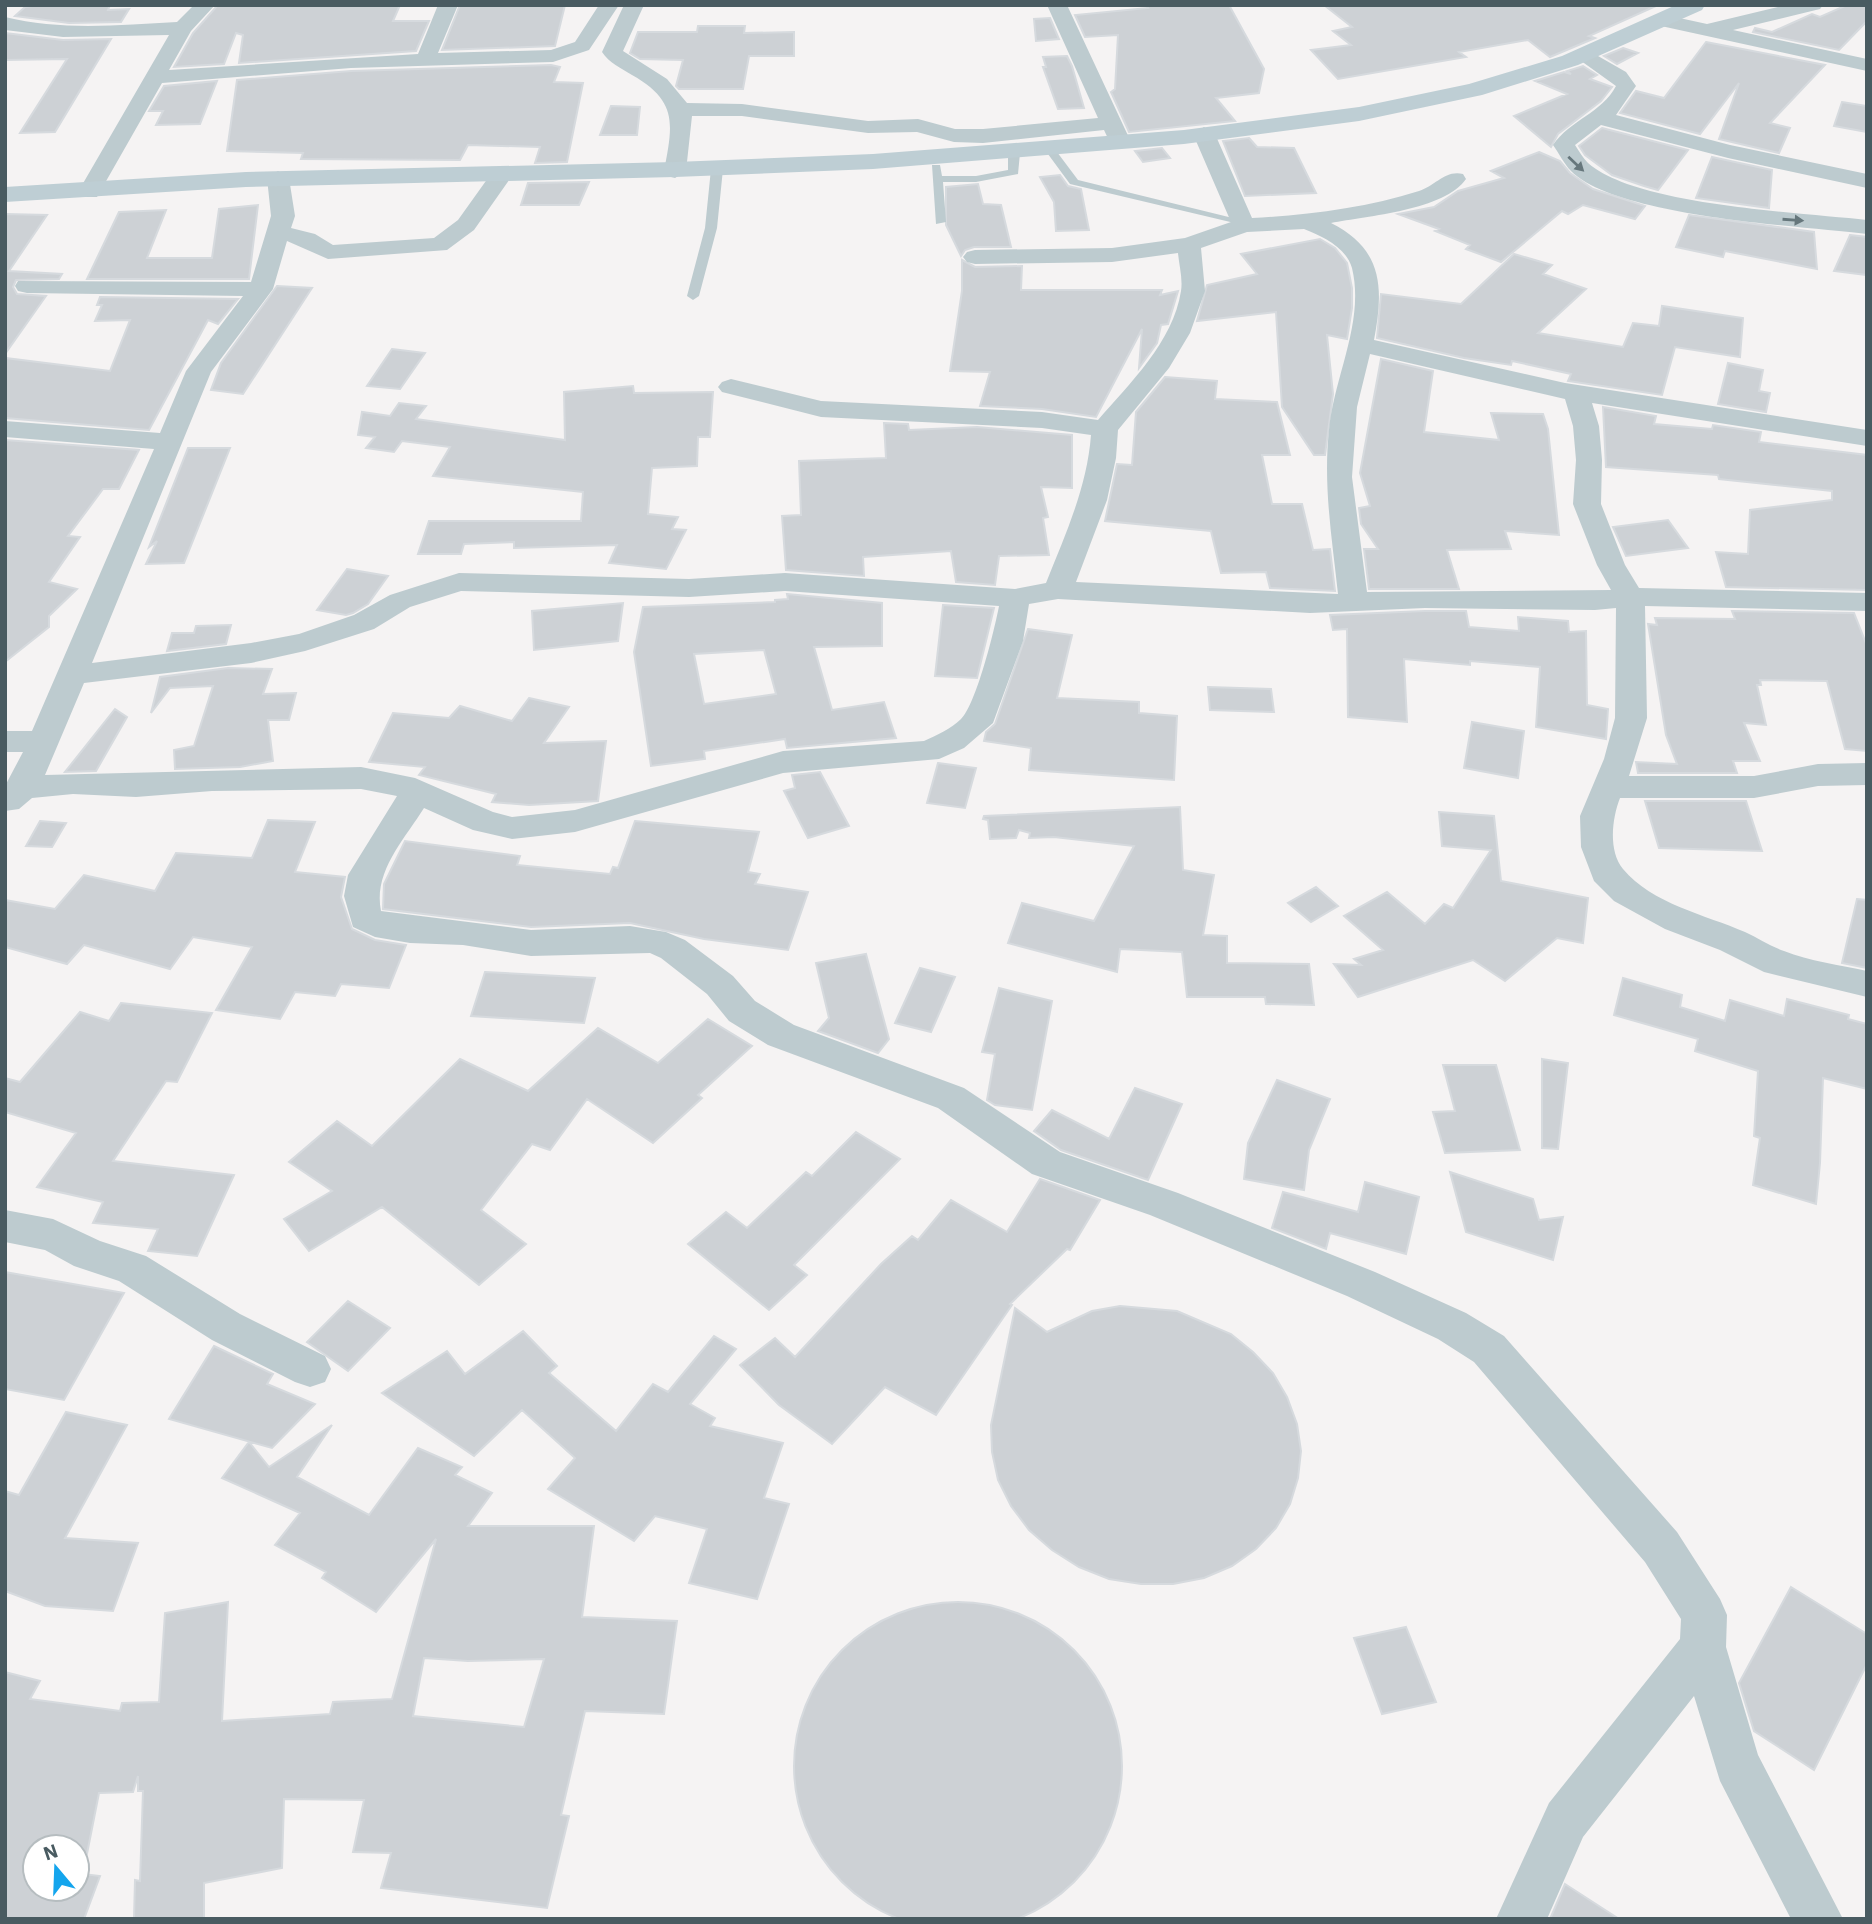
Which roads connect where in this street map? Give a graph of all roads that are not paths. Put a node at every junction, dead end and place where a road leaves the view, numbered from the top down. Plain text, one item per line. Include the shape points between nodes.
1 (10, 5) edge
2 (205, 5) edge
3 (447, 5) edge
4 (609, 5) edge
5 (634, 5) edge
6 (1057, 5) edge
7 (1694, 5) edge
8 (1813, 5) edge
9 (5, 12) edge
10 (1661, 20) junction
11 (5, 23) edge
12 (183, 28) junction
13 (1704, 30) junction
14 (1584, 54) junction
15 (425, 61) junction
16 (1867, 65) edge
17 (156, 77) junction
18 (1622, 99) junction
19 (1647, 106) dead end
20 (680, 109) junction
21 (1601, 118) junction
22 (1110, 123) junction
23 (1204, 134) junction
24 (1776, 139) dead end
25 (1122, 145) junction
26 (1802, 146) dead end
27 (1050, 150) junction
28 (717, 169) junction
29 (936, 169) junction
30 (675, 170) junction
31 (502, 176) junction
32 (278, 178) junction
33 (1455, 179) dead end
34 (1867, 181) edge
35 (89, 191) junction
36 (1867, 192) edge
37 (5, 195) edge
38 (940, 222) dead end
39 (1305, 222) junction
40 (1244, 223) junction
41 (1857, 225) edge
42 (280, 232) junction
43 (1189, 244) junction
44 (975, 257) dead end
45 (27, 286) dead end
46 (261, 289) junction
47 (693, 296) dead end
48 (1360, 344) junction
49 (731, 387) dead end
50 (1576, 393) junction
51 (5, 429) edge
52 (1105, 429) junction
53 (1867, 438) edge
54 (168, 442) junction
55 (1058, 590) junction
56 (1629, 597) junction
57 (1015, 598) junction
58 (1867, 601) edge
59 (1353, 602) junction
60 (71, 676) junction
61 (5, 741) edge
62 (42, 742) junction
63 (1867, 774) edge
64 (1609, 787) junction
65 (418, 791) junction
66 (14, 795) edge
67 (1867, 985) edge
68 (5, 1226) edge
69 (310, 1369) dead end
70 (1703, 1647) junction
71 (1521, 1919) edge
72 (1818, 1919) edge

1 - 9 street
2 - 12 street
3 - 15 street
4 - 15 street via 587,41 575,50 553,56
5 - 20 street via 612,52 673,93
6 - 22 street
7 - 10 main road
8 - 13 street
10 - 13 street
10 - 14 main road
11 - 12 street via 18,29
12 - 17 street
13 - 16 street
14 - 18 street via 1619,76 1626,86
14 - 23 main road via 1472,90
15 - 17 street
17 - 35 street
18 - 19 street
18 - 21 street
20 - 22 street via 743,110 868,127 918,125 963,136
20 - 30 street via 683,125
21 - 34 street
21 -> 41 street via 1576,130 1564,145 1580,170 1625,189 1703,209
22 - 25 street
23 - 25 main road
23 - 40 street
24 - 26 street
25 - 27 main road
27 - 29 main road
27 - 40 lane via 1074,182
28 - 29 main road
28 - 30 main road
28 - 47 lane via 711,228
29 - 38 lane
30 - 31 main road
31 - 32 main road
31 - 42 street via 447,242 431,247 328,252 307,239
32 - 35 main road
32 - 42 street via 283,216
33 - 39 street via 1429,196
35 - 37 main road
36 - 41 street
39 - 40 street
39 - 48 street via 1335,235 1362,261 1366,290
40 - 43 street
42 - 46 street
43 - 44 street via 1112,255
43 - 52 street via 1193,291 1178,333 1160,363
45 - 46 street
46 - 54 street via 199,371
48 - 50 street
48 - 59 street via 1342,423 1339,505
49 - 52 street via 821,409 1042,420
50 - 53 street
50 - 56 street via 1586,426 1587,504 1606,555
51 - 54 street
52 - 55 street via 1093,500
54 - 60 street
55 - 57 street
55 - 59 street
56 - 58 street
56 - 59 street
56 - 64 street via 1634,665 1631,718
57 - 60 street via 785,582 690,588 459,582 400,601 364,622 305,642
57 - 65 street via 1008,640 977,723 953,741 928,751 783,762 640,805 535,827 485,822
60 - 62 street
61 - 62 street
62 - 66 street
63 - 64 street via 1818,775 1754,787
64 - 67 street via 1596,816 1598,847 1606,873 1626,892 1676,920 1776,963
65 - 66 street via 349,778 136,786 73,783
65 - 70 street via 365,875 361,896 365,918 410,930 463,932 531,943 654,941 673,949 720,985 742,1012 781,1035 951,1098 1046,1163 1164,1204 1452,1326 1489,1349 1661,1547 1703,1615
68 - 69 street via 53,1235 88,1254 132,1268 226,1327
70 - 71 street via 1566,1820
70 - 72 street via 1737,1764

